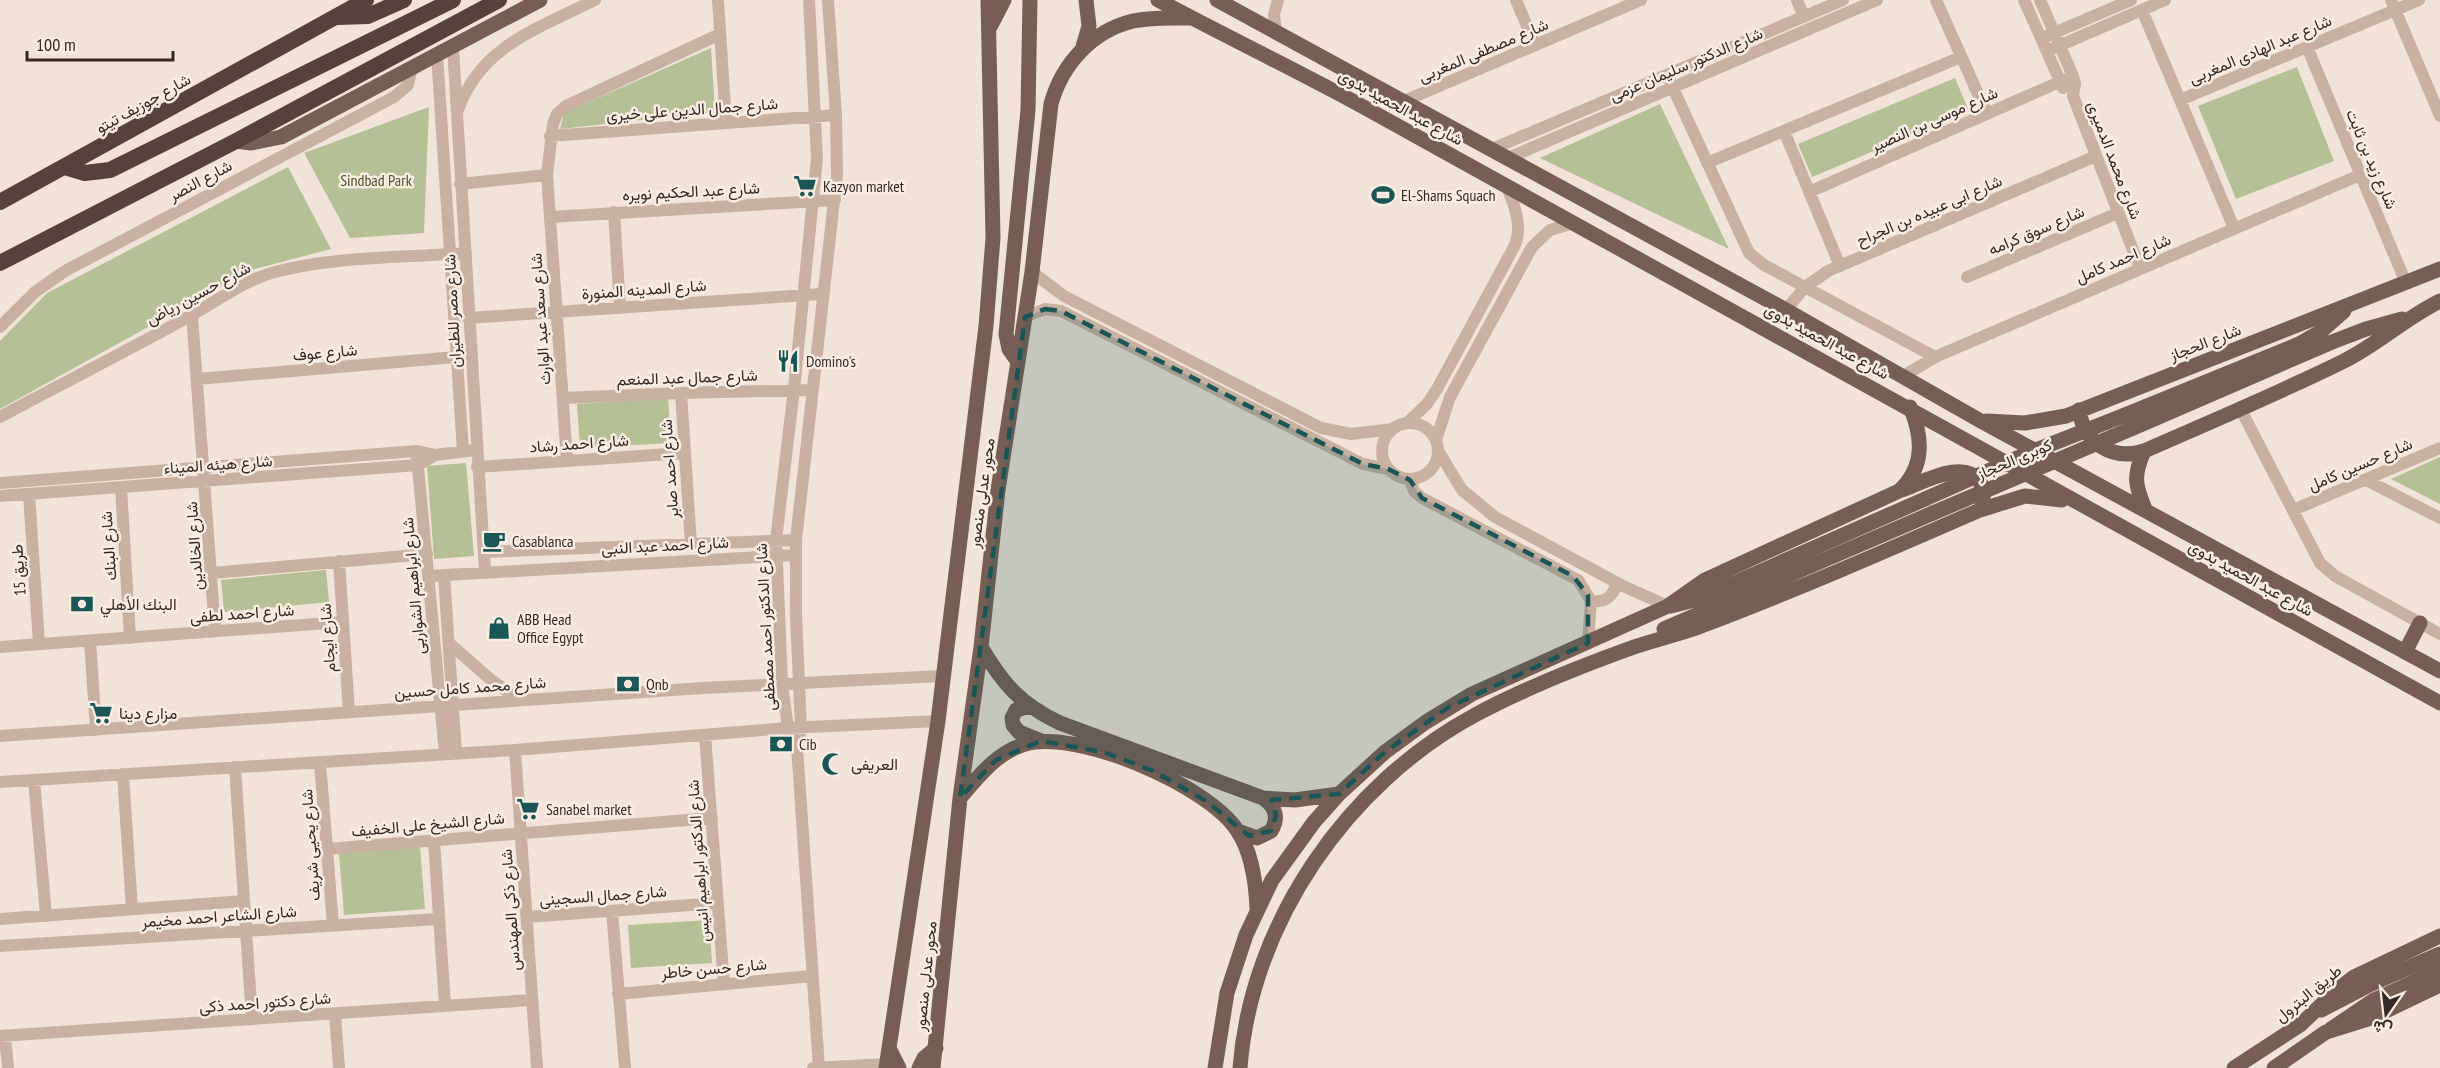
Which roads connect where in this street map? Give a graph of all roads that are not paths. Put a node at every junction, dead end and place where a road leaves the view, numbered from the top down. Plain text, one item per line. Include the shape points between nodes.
1 (366, 0) edge
2 (404, 0) edge
3 (453, 0) edge
4 (499, 0) edge
5 (540, 0) edge
6 (595, 0) edge
7 (718, 0) edge
8 (809, 0) edge
9 (828, 0) edge
10 (988, 0) edge
11 (1004, 0) edge
12 (1086, 0) edge
13 (1158, 0) edge
14 (1217, 0) edge
15 (1278, 0) edge
16 (1516, 0) edge
17 (1641, 0) edge
18 (1797, 0) edge
19 (1843, 0) edge
20 (1877, 0) edge
21 (1936, 0) edge
22 (2024, 0) edge
23 (2040, 0) edge
24 (2131, 0) edge
25 (2165, 0) edge
26 (2419, 0) edge
27 (1030, 2) edge
28 (2393, 5) edge
29 (2142, 10) junction
30 (337, 16) junction
31 (1804, 17) junction
32 (1192, 18) junction
33 (988, 30) junction
34 (1276, 32) junction
35 (2055, 33) junction
36 (720, 34) junction
37 (2041, 39) junction
38 (1535, 45) junction
39 (2060, 45) junction
40 (453, 47) junction
41 (2307, 47) junction
42 (1082, 50) junction
43 (2047, 51) junction
44 (437, 55) junction
45 (1961, 57) junction
46 (412, 67) junction
47 (1667, 75) junction
48 (2073, 76) junction
49 (2060, 82) junction
50 (1673, 88) junction
51 (2073, 96) junction
52 (2180, 100) junction
53 (1404, 101) junction
54 (456, 114) junction
55 (1986, 114) junction
56 (836, 115) junction
57 (2440, 116) edge
58 (816, 117) junction
59 (726, 123) junction
60 (1784, 131) junction
61 (550, 136) junction
62 (236, 141) junction
63 (1492, 149) junction
64 (2096, 156) junction
65 (1508, 158) junction
66 (1707, 163) junction
67 (65, 167) junction
68 (547, 175) junction
69 (2360, 175) junction
70 (460, 184) junction
71 (1506, 185) junction
72 (1809, 192) junction
73 (814, 200) junction
74 (835, 200) junction
75 (0, 202) edge
76 (614, 212) junction
77 (2118, 213) junction
78 (550, 217) junction
79 (1574, 223) junction
80 (2234, 228) junction
81 (1519, 231) junction
82 (1537, 241) junction
83 (466, 253) junction
84 (451, 254) junction
85 (0, 263) edge
86 (1840, 266) junction
87 (2140, 268) junction
88 (2440, 269) edge
89 (1032, 272) junction
90 (1967, 277) dead end
91 (2406, 283) junction
92 (1805, 286) junction
93 (1056, 291) junction
94 (822, 294) junction
95 (803, 295) junction
96 (2440, 301) edge
97 (2350, 305) junction
98 (620, 308) junction
99 (1050, 309) junction
100 (1786, 310) junction
101 (556, 312) junction
102 (192, 315) junction
103 (1025, 317) junction
104 (2410, 317) junction
105 (468, 318) junction
106 (0, 327) edge
107 (456, 357) junction
108 (1935, 357) junction
109 (1018, 362) junction
110 (1902, 377) junction
111 (197, 379) junction
112 (794, 389) junction
113 (812, 390) junction
114 (681, 393) junction
115 (563, 399) junction
116 (1910, 407) junction
117 (2240, 408) junction
118 (2079, 410) junction
119 (0, 417) edge
120 (1979, 420) junction
121 (2129, 421) junction
122 (1407, 423) junction
123 (1393, 429) junction
124 (1438, 446) junction
125 (2440, 448) edge
126 (476, 450) junction
127 (417, 451) junction
128 (463, 451) junction
129 (2144, 451) junction
130 (684, 453) junction
131 (435, 455) junction
132 (567, 460) junction
133 (418, 465) junction
134 (205, 467) junction
135 (477, 467) junction
136 (1388, 469) junction
137 (1410, 480) junction
138 (2366, 480) junction
139 (206, 482) junction
140 (0, 483) edge
141 (121, 488) junction
142 (1899, 491) junction
143 (29, 494) junction
144 (0, 496) edge
145 (2076, 503) junction
146 (2145, 509) junction
147 (1980, 510) junction
148 (2293, 510) junction
149 (2440, 518) edge
150 (776, 540) junction
151 (796, 540) junction
152 (691, 544) junction
153 (484, 552) junction
154 (427, 554) junction
155 (776, 555) junction
156 (795, 555) junction
157 (339, 561) junction
158 (485, 572) junction
159 (212, 573) junction
160 (444, 575) junction
161 (429, 576) junction
162 (1616, 583) junction
163 (1591, 601) junction
164 (1668, 606) junction
165 (343, 622) junction
166 (2420, 623) junction
167 (215, 631) junction
168 (2440, 634) edge
169 (130, 638) junction
170 (90, 640) junction
171 (449, 643) junction
172 (1588, 643) junction
173 (39, 644) junction
174 (1636, 646) junction
175 (0, 647) edge
176 (981, 647) junction
177 (2405, 652) junction
178 (2440, 671) edge
179 (942, 676) junction
180 (800, 682) junction
181 (782, 684) junction
182 (519, 700) junction
183 (2440, 703) edge
184 (447, 705) junction
185 (1030, 706) junction
186 (349, 712) junction
187 (938, 721) junction
188 (788, 728) junction
189 (801, 728) junction
190 (96, 730) junction
191 (705, 735) junction
192 (0, 736) edge
193 (1041, 741) junction
194 (797, 747) junction
195 (515, 750) junction
196 (451, 754) junction
197 (320, 762) junction
198 (236, 767) junction
199 (123, 774) junction
200 (33, 780) junction
201 (0, 782) edge
202 (1339, 794) junction
203 (960, 798) junction
204 (1263, 798) junction
205 (712, 818) junction
206 (1238, 831) junction
207 (521, 834) junction
208 (434, 841) junction
209 (327, 849) junction
210 (244, 901) junction
211 (718, 903) junction
212 (132, 909) junction
213 (1257, 909) junction
214 (612, 911) junction
215 (46, 916) junction
216 (527, 917) junction
217 (0, 919) edge
218 (439, 919) junction
219 (333, 925) junction
220 (246, 931) junction
221 (2440, 936) edge
222 (0, 946) edge
223 (2440, 954) edge
224 (2440, 970) edge
225 (812, 976) junction
226 (724, 984) junction
227 (2440, 984) edge
228 (618, 994) junction
229 (532, 1000) junction
230 (445, 1006) junction
231 (2315, 1011) junction
232 (335, 1014) junction
233 (252, 1019) junction
234 (2326, 1032) junction
235 (3, 1036) edge
236 (936, 1048) junction
237 (891, 1067) edge
238 (8, 1068) edge
239 (339, 1068) edge
240 (537, 1068) edge
241 (625, 1068) edge
242 (812, 1068) edge
243 (819, 1068) edge
244 (919, 1068) edge
245 (933, 1068) edge
246 (1215, 1068) edge
247 (1240, 1068) edge
248 (2234, 1068) edge
249 (2274, 1068) edge

1 - 30 highway, شارع جوزيف تيتو
2 - 30 highway via 368,16
3 - 67 highway via 110,170 85,173
4 - 62 highway
5 - 40 main road
6 - 54 street via 498,51 473,79
7 - 36 street
8 - 58 street, شارع الدكتور احمد مصطفى
9 - 56 street, شارع الدكتور احمد مصطفى
10 - 33 main road, محور عدلى منصور
11 - 33 main road
12 - 42 main road via 1089,26
13 - 32 main road
14 - 34 main road, شارع عبد الحميد بدوى
15 - 34 street via 1274,15
16 - 38 street
17 - 38 street, شارع مصطفى المغربى
18 - 31 street
19 - 31 street, شارع الدكتور سليمان عزمى
20 - 50 street, شارع الدكتور سليمان عزمى
21 - 45 street
22 - 37 street, شارع محمد الدميرى
23 - 35 street, شارع محمد الدميرى
24 - 35 street
25 - 29 street
26 - 28 street, شارع عبد الهادى المغربى
27 - 109 main road via 1028,110 1006,334 1009,349
28 - 41 street, شارع عبد الهادى المغربى
28 - 57 street
29 - 39 street
29 - 52 street
30 - 67 highway, شارع جوزيف تيتو
31 - 47 street, شارع الدكتور سليمان عزمى
32 - 42 main road, محور عدلى منصور via 1132,22 1107,32
32 - 71 main road, شارع عبد الحميد بدوى
33 - 179 main road, محور عدلى منصور via 991,270
34 - 53 main road, شارع عبد الحميد بدوى
35 - 37 street
35 - 39 street, شارع محمد الدميرى
36 - 59 street
36 - 61 street via 566,106 558,114
37 - 43 street, شارع محمد الدميرى
38 - 53 street, شارع مصطفى المغربى
39 - 43 street
39 - 48 street, شارع محمد الدميرى
40 - 44 main road
40 - 54 street, شارع مصر للطيران
41 - 52 street, شارع عبد الهادى المغربى
41 - 69 street, شارع زيد بن ثابت
42 - 89 main road, محور عدلى منصور via 1063,73 1051,104
43 - 49 street, شارع محمد الدميرى
44 - 46 main road
44 - 84 street, شارع مصر للطيران
45 - 55 street
45 - 60 street
46 - 62 main road via 281,137 251,143
46 - 106 street, شارع النصر via 408,85 394,97 65,271 35,292
47 - 50 street
47 - 63 street, شارع الدكتور سليمان عزمى
48 - 49 street, شارع موسى بن النصير
48 - 51 street, شارع محمد الدميرى
49 - 51 street, شارع محمد الدميرى
49 - 55 street, شارع موسى بن النصير
50 - 65 street, شارع الدكتور سليمان عزمى
50 - 66 street
51 - 64 street, شارع محمد الدميرى
52 - 80 street
53 - 63 main road, شارع عبد الحميد بدوى
54 - 70 street, شارع مصر للطيران
55 - 72 street, شارع موسى بن النصير
56 - 58 street, شارع جمال الدين على خيرى
56 - 74 street, شارع الدكتور احمد مصطفى
58 - 59 street, شارع جمال الدين على خيرى
58 - 73 street, شارع الدكتور احمد مصطفى
59 - 61 street, شارع جمال الدين على خيرى
60 - 66 street
60 - 72 street
61 - 68 street, شارع سعد عبد الوارث
62 - 85 highway
63 - 65 main road, شارع عبد الحميد بدوى
64 - 77 street, شارع محمد الدميرى
64 - 86 street, شارع ابى عبيده بن الجراح
65 - 100 main road, شارع عبد الحميد بدوى
66 - 92 street via 1749,253
67 - 75 highway, شارع جوزيف تيتو
68 - 70 street
68 - 78 street, شارع سعد عبد الوارث
69 - 80 street, شارع احمد كامل
69 - 91 street, شارع زيد بن ثابت
70 - 83 street, شارع مصر للطيران
71 - 79 main road, شارع عبد الحميد بدوى
71 - 81 street
72 - 86 street
73 - 74 street, شارع عبد الحكيم نويره
73 - 76 street, شارع عبد الحكيم نويره
73 - 95 street, شارع الدكتور احمد مصطفى
74 - 94 street, شارع الدكتور احمد مصطفى
76 - 78 street, شارع عبد الحكيم نويره
76 - 98 street
77 - 87 street, شارع محمد الدميرى
77 - 90 street, شارع سوق كرامه
78 - 101 street, شارع سعد عبد الوارث
79 - 82 street via 1550,230
79 - 116 main road, شارع عبد الحميد بدوى
80 - 87 street, شارع احمد كامل
81 - 82 street via 1529,233
81 - 122 street via 1437,389
82 - 124 street via 1450,397
83 - 84 street, شارع حسين رياض
83 - 105 street, شارع مصر للطيران
84 - 102 street, شارع حسين رياض via 354,259 272,273 234,289
84 - 107 street, شارع مصر للطيران
86 - 92 street, شارع ابى عبيده بن الجراح
87 - 108 street, شارع احمد كامل
88 - 91 main road, شارع الحجاز
89 - 93 street
89 - 103 main road, محور عدلى منصور
91 - 97 main road, شارع الحجاز
92 - 100 street, شارع ابى عبيده بن الجراح
92 - 108 street
93 - 99 street via 1050,297
93 - 123 street via 1321,428 1351,434
94 - 95 street, شارع المدينه المنورة
94 - 113 street, شارع الدكتور احمد مصطفى
95 - 98 street, شارع المدينه المنورة
95 - 112 street, شارع الدكتور احمد مصطفى
96 - 104 main road
97 - 118 main road, شارع الحجاز
97 - 121 main road, كوبرى الحجاز via 2331,324 2299,344
98 - 101 street, شارع المدينه المنورة
99 - 103 street
99 - 136 street via 1363,464
100 - 110 main road, شارع عبد الحميد بدوى
101 - 105 street, شارع المدينه المنورة
101 - 115 street, شارع سعد عبد الوارث
102 - 111 street, شارع الخالدين
102 - 119 street, شارع حسين رياض
103 - 109 main road, محور عدلى منصور
104 - 117 main road via 2343,362
104 - 121 main road, كوبرى الحجاز via 2351,334
105 - 126 street, شارع مصر للطيران
107 - 111 street, شارع عوف
107 - 128 street, شارع مصر للطيران
108 - 110 street, شارع احمد كامل
109 - 176 main road, محور عدلى منصور via 998,490
110 - 120 main road, شارع عبد الحميد بدوى
111 - 134 street, شارع الخالدين
112 - 113 street, شارع جمال عبد المنعم
112 - 114 street, شارع جمال عبد المنعم
112 - 150 street, شارع الدكتور احمد مصطفى
113 - 151 street, شارع الدكتور احمد مصطفى
114 - 115 street, شارع جمال عبد المنعم
114 - 130 street, شارع احمد صابر
115 - 132 street, شارع سعد عبد الوارث
116 - 142 main road via 1920,454 1909,482
116 - 145 main road, شارع عبد الحميد بدوى
117 - 129 main road
117 - 148 street
118 - 120 main road, شارع الحجاز via 2038,422
118 - 129 main road via 2083,428 2101,447 2117,454
120 - 146 main road, شارع عبد الحميد بدوى
121 - 164 main road, كوبرى الحجاز, bridge via 2026,454 1690,602
121 - 174 main road, كوبرى الحجاز, bridge via 1933,513 1672,626
122 - 123 street
122 - 124 street via 1424,427
123 - 136 street via 1385,438 1382,451
124 - 137 street via 1436,464 1428,474
124 - 162 street via 1462,490 1484,509
125 - 138 street, شارع حسين كامل
126 - 128 street, شارع هيئه الميناء
126 - 135 street, شارع مصر للطيران
127 - 131 street, شارع هيئه الميناء
127 - 133 street, شارع ابراهيم الشواربى
127 - 134 street, شارع هيئه الميناء
128 - 131 street, شارع هيئه الميناء
129 - 146 main road via 2136,483
130 - 132 street, شارع احمد رشاد
130 - 152 street, شارع احمد صابر
131 - 133 street, شارع هيئه الميناء
132 - 135 street, شارع احمد رشاد
133 - 139 street, شارع هيئه الميناء
133 - 154 street, شارع ابراهيم الشواربى
134 - 139 street, شارع الخالدين
134 - 140 street, شارع هيئه الميناء
135 - 153 street, شارع مصر للطيران
136 - 137 street via 1397,477
137 - 163 street via 1422,498 1573,576
138 - 148 street, شارع حسين كامل
138 - 149 street
139 - 141 street, شارع هيئه الميناء
139 - 159 street, شارع الخالدين
141 - 143 street, شارع هيئه الميناء
141 - 169 street, شارع البنك
142 - 147 main road via 1955,472 1966,472 1982,488
142 - 164 main road via 1705,580
143 - 144 street, شارع هيئه الميناء
143 - 173 street, طريق 15
145 - 147 main road via 2025,496
145 - 183 main road, شارع عبد الحميد بدوى
146 - 177 main road, شارع عبد الحميد بدوى
147 - 174 main road via 1709,623
148 - 166 street via 2314,555 2327,570
150 - 151 street, شارع احمد عبد النبى
150 - 152 street, شارع احمد عبد النبى
150 - 155 street, شارع الدكتور احمد مصطفى
151 - 156 street, شارع الدكتور احمد مصطفى
152 - 153 street, شارع احمد عبد النبى
153 - 158 street, شارع مصر للطيران
154 - 157 street
154 - 161 street, شارع ابراهيم الشواربى
155 - 156 street, شارع احمد عبد النبى
155 - 158 street, شارع احمد عبد النبى
155 - 181 street, شارع الدكتور احمد مصطفى
156 - 180 street, شارع الدكتور احمد مصطفى
157 - 159 street
157 - 165 street, شارع ايجام
158 - 160 street, شارع احمد عبد النبى
159 - 167 street, شارع الخالدين
160 - 161 street, شارع احمد عبد النبى
160 - 171 street, شارع ابراهيم الشواربى
161 - 184 street, شارع ابراهيم الشواربى
162 - 163 street via 1608,598
162 - 164 street
163 - 172 street
164 - 172 main road
165 - 167 street, شارع احمد لطفى
165 - 186 street, شارع ايجام
166 - 168 street
166 - 177 main road
167 - 169 street, شارع احمد لطفى
169 - 170 street, شارع احمد لطفى
170 - 173 street, شارع احمد لطفى
170 - 190 street
171 - 182 street
171 - 184 street, شارع ابراهيم الشواربى
172 - 202 main road via 1495,682 1449,707 1384,752
173 - 175 street, شارع احمد لطفى
174 - 247 main road via 1475,715 1424,748 1368,796 1311,866 1282,918 1259,974
176 - 185 main road via 1007,687
176 - 203 main road, محور عدلى منصور
177 - 178 main road, شارع عبد الحميد بدوى
179 - 180 street, شارع محمد كامل حسين
179 - 187 main road, محور عدلى منصور
180 - 181 street, شارع محمد كامل حسين
180 - 189 street, شارع الدكتور احمد مصطفى
181 - 182 street, شارع محمد كامل حسين
181 - 188 street, شارع الدكتور احمد مصطفى
182 - 184 street, شارع محمد كامل حسين
184 - 186 street, شارع محمد كامل حسين
184 - 196 street, شارع ابراهيم الشواربى
185 - 193 main road via 1016,710 1013,725 1019,732
185 - 204 main road via 1060,723
186 - 190 street, شارع محمد كامل حسين
187 - 189 street
187 - 237 main road, محور عدلى منصور via 889,1048
188 - 189 street
188 - 191 street
188 - 194 street, شارع الدكتور احمد مصطفى
189 - 194 street, شارع الدكتور احمد مصطفى
190 - 192 street, شارع محمد كامل حسين
191 - 195 street
191 - 205 street, شارع الدكتور ابراهيم انيس
193 - 203 main road via 1015,748 996,760
193 - 206 main road via 1103,752 1151,770 1206,801
194 - 225 street, شارع الدكتور احمد مصطفى
195 - 196 street
195 - 207 street, شارع ذكى المهندس
196 - 197 street
197 - 198 street
197 - 209 street, شارع يحيى شريف
198 - 199 street
198 - 210 street
199 - 200 street
199 - 212 street
200 - 201 street
200 - 215 street
202 - 204 main road via 1294,800
202 - 213 main road via 1288,856
203 - 236 main road, محور عدلى منصور
204 - 206 main road via 1276,816 1271,831 1257,838
205 - 207 street, شارع الشيخ على الخفيف
205 - 211 street, شارع الدكتور ابراهيم انيس
206 - 213 main road via 1254,877
207 - 208 street, شارع الشيخ على الخفيف
207 - 216 street, شارع ذكى المهندس
208 - 209 street, شارع الشيخ على الخفيف
208 - 218 street
209 - 219 street, شارع يحيى شريف
210 - 212 street, شارع الشاعر احمد مخيمر
210 - 220 street
211 - 214 street, شارع جمال السجينى
211 - 226 street, شارع الدكتور ابراهيم انيس
212 - 215 street, شارع الشاعر احمد مخيمر
213 - 246 main road via 1227,993
214 - 216 street, شارع جمال السجينى
214 - 228 street
215 - 217 street, شارع الشاعر احمد مخيمر
216 - 229 street, شارع ذكى المهندس
218 - 219 street, شارع الشاعر احمد مخيمر
218 - 230 street
219 - 220 street, شارع الشاعر احمد مخيمر
220 - 222 street, شارع الشاعر احمد مخيمر
220 - 233 street
221 - 231 main road, طريق البترول via 2354,977
223 - 231 main road
224 - 234 main road via 2374,1000
225 - 226 street, شارع حسن خاطر
225 - 243 street, شارع الدكتور احمد مصطفى
226 - 228 street, شارع حسن خاطر
227 - 234 main road via 2371,1018
228 - 241 street
229 - 230 street, شارع دكتور احمد ذكى
229 - 240 street, شارع ذكى المهندس
230 - 232 street, شارع دكتور احمد ذكى
231 - 248 main road, طريق البترول
232 - 233 street, شارع دكتور احمد ذكى
232 - 239 street
233 - 235 street, شارع دكتور احمد ذكى
234 - 249 main road
235 - 238 street
236 - 244 main road
236 - 245 main road, محور عدلى منصور
237 - 243 street
242 - 243 street

